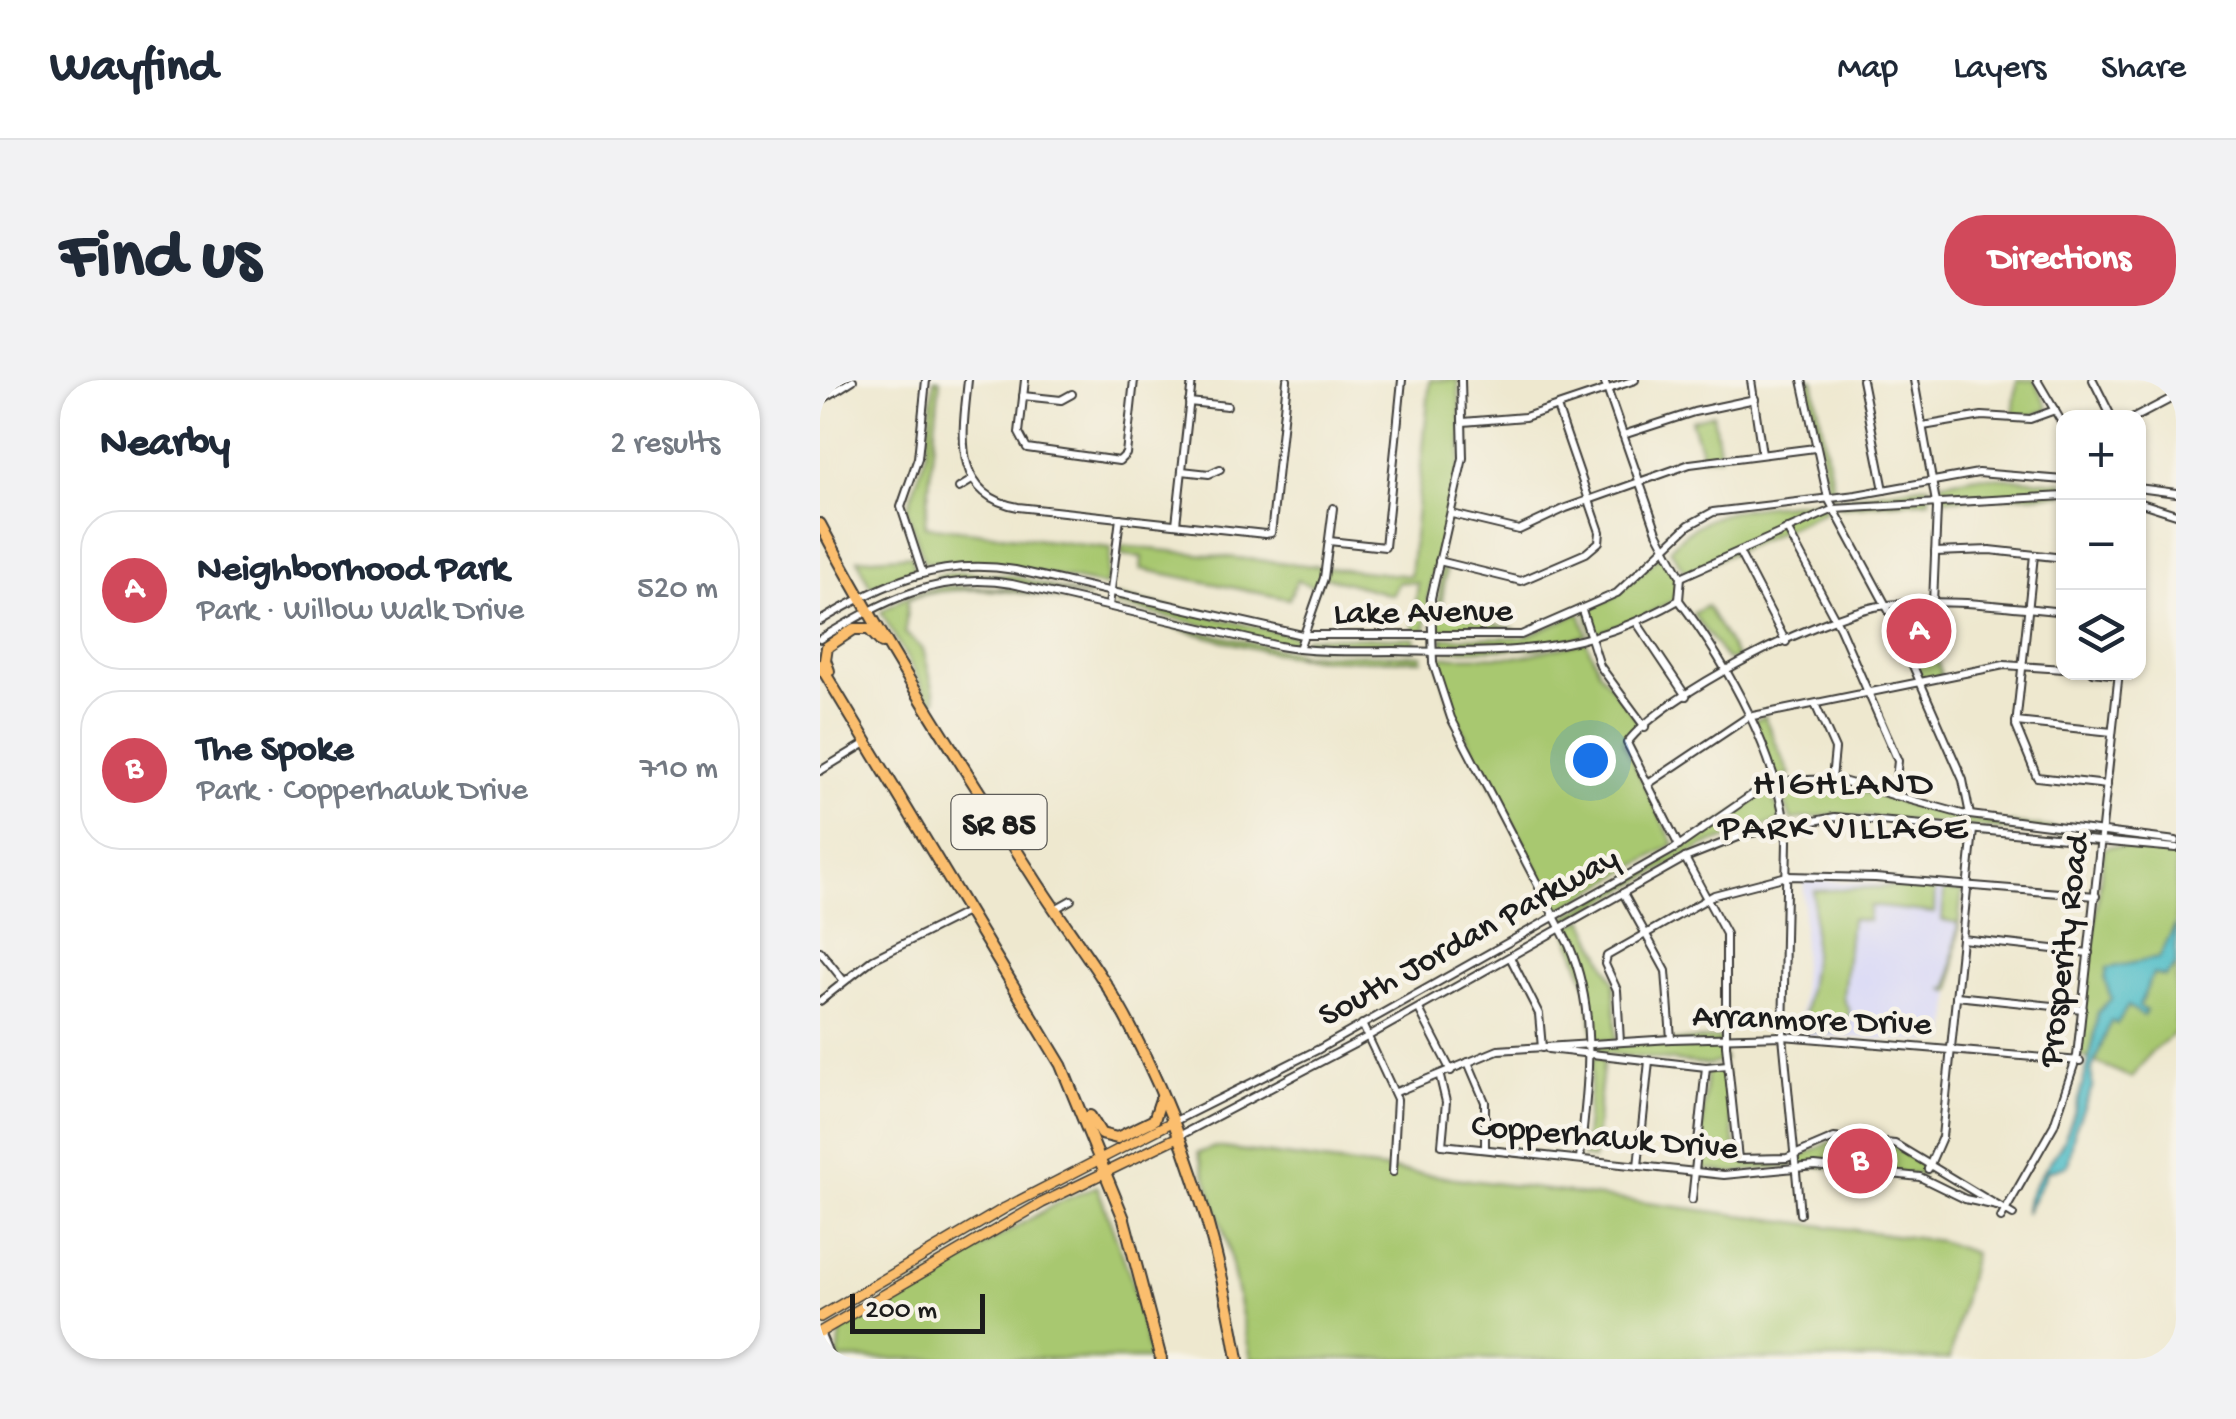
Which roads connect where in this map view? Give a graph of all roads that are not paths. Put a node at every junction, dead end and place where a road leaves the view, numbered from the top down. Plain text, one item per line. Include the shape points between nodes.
1 (852, 380) edge
2 (926, 380) edge
3 (968, 380) edge
4 (1025, 380) edge
5 (1134, 380) edge
6 (1192, 380) edge
7 (1288, 380) edge
8 (1402, 380) edge
9 (1461, 380) edge
10 (1604, 380) edge
11 (1635, 380) edge
12 (1751, 380) edge
13 (1802, 380) edge
14 (1862, 380) edge
15 (1914, 380) edge
16 (2038, 380) edge
17 (2093, 380) edge
18 (1608, 390) junction
19 (1072, 394) dead end
20 (1023, 396) junction
21 (2176, 396) edge
22 (1755, 399) junction
23 (820, 400) edge
24 (1189, 402) junction
25 (1227, 406) dead end
26 (1557, 407) junction
27 (2055, 410) joint
28 (2108, 410) edge
29 (2146, 412) edge
30 (1463, 422) junction
31 (1923, 426) junction
32 (1623, 435) junction
33 (1816, 448) junction
34 (1762, 454) junction
35 (1220, 469) dead end
36 (1182, 472) junction
37 (2056, 479) edge
38 (972, 480) junction
39 (1640, 482) junction
40 (1934, 482) junction
41 (959, 488) dead end
42 (2146, 489) edge
43 (1884, 490) junction
44 (2176, 492) edge
45 (2056, 496) edge
46 (1828, 498) junction
47 (1589, 500) junction
48 (1936, 501) junction
49 (2146, 505) edge
50 (1333, 508) dead end
51 (1833, 509) junction
52 (1452, 514) junction
53 (2176, 514) edge
54 (1120, 518) junction
55 (820, 524) edge
56 (1176, 524) junction
57 (1787, 529) junction
58 (1329, 542) junction
59 (1666, 548) junction
60 (1739, 552) junction
61 (1935, 552) junction
62 (2034, 555) junction
63 (2056, 557) edge
64 (1440, 561) junction
65 (922, 572) junction
66 (1682, 576) junction
67 (1112, 592) junction
68 (862, 596) junction
69 (1678, 600) junction
70 (1933, 603) junction
71 (1109, 606) junction
72 (1886, 606) junction
73 (2028, 608) junction
74 (869, 610) junction
75 (1582, 610) junction
76 (2056, 611) edge
77 (820, 621) edge
78 (1837, 622) junction
79 (1636, 623) junction
80 (1302, 634) junction
81 (1430, 636) junction
82 (1590, 637) junction
83 (820, 639) edge
84 (1786, 642) junction
85 (1298, 649) junction
86 (1432, 652) junction
87 (820, 665) edge
88 (2022, 665) junction
89 (1727, 666) junction
90 (2056, 669) edge
91 (2117, 680) edge
92 (1920, 684) junction
93 (1869, 693) junction
94 (1686, 696) junction
95 (922, 697) junction
96 (1815, 704) junction
97 (1748, 716) junction
98 (2016, 722) junction
99 (1645, 727) junction
100 (2112, 732) junction
101 (868, 743) junction
102 (820, 771) edge
103 (1832, 779) junction
104 (1648, 784) junction
105 (1774, 784) junction
106 (2107, 785) junction
107 (895, 788) junction
108 (1894, 796) junction
109 (1970, 816) junction
110 (1785, 824) junction
111 (1973, 830) junction
112 (2102, 830) junction
113 (2102, 843) junction
114 (2176, 845) edge
115 (1679, 846) junction
116 (1686, 858) junction
117 (1787, 876) junction
118 (1968, 884) junction
119 (1624, 892) junction
120 (2096, 896) junction
121 (1708, 898) junction
122 (1071, 900) dead end
123 (1056, 908) junction
124 (970, 910) junction
125 (1554, 916) junction
126 (1560, 928) junction
127 (1646, 933) junction
128 (1962, 939) junction
129 (820, 950) edge
130 (2089, 952) junction
131 (1510, 957) junction
132 (844, 981) junction
133 (1956, 996) junction
134 (820, 1001) edge
135 (1418, 1009) junction
136 (2084, 1009) junction
137 (1362, 1024) junction
138 (1369, 1036) junction
139 (1726, 1036) junction
140 (1783, 1036) junction
141 (1671, 1039) junction
142 (1620, 1042) junction
143 (1590, 1044) junction
144 (1951, 1046) junction
145 (1542, 1048) junction
146 (1590, 1054) junction
147 (2078, 1060) junction
148 (1649, 1061) junction
149 (1468, 1062) junction
150 (1728, 1065) junction
151 (1706, 1067) junction
152 (1450, 1071) junction
153 (1440, 1076) junction
154 (1158, 1087) junction
155 (1074, 1090) junction
156 (1396, 1092) junction
157 (1172, 1122) junction
158 (1178, 1137) junction
159 (1485, 1149) junction
160 (1795, 1156) junction
161 (1100, 1158) junction
162 (1580, 1159) junction
163 (1638, 1166) junction
164 (1929, 1167) junction
165 (1796, 1168) junction
166 (1106, 1172) junction
167 (1393, 1172) dead end
168 (1695, 1172) junction
169 (1924, 1178) junction
170 (1692, 1200) dead end
171 (1997, 1206) junction
172 (1800, 1214) dead end
173 (2007, 1215) joint
174 (952, 1246) junction
175 (820, 1317) edge
176 (820, 1332) edge
177 (830, 1359) edge
178 (1161, 1359) edge
179 (1238, 1359) edge

1 - 23 street
2 - 65 street via 919,454 900,507
3 - 38 street via 962,444
4 - 20 street
5 - 20 street via 1124,459 1029,450 1020,433
6 - 24 street
7 - 56 street via 1271,533
8 - 58 street via 1385,547
9 - 30 street
10 - 18 street
11 - 18 street
12 - 22 street
13 - 33 street
14 - 43 street
15 - 31 street
16 - 27 street
17 - 28 street
18 - 26 street
18 - 32 street
19 - 20 street via 1062,400
21 - 29 street
22 - 32 street
22 - 34 street
24 - 25 street
24 - 36 street
26 - 30 street via 1521,418
26 - 47 street
27 - 31 street via 2030,419 1985,416
30 - 52 street
31 - 40 street
32 - 39 street
33 - 34 street
33 - 46 street
34 - 39 street via 1704,461
35 - 36 street
36 - 56 street
37 - 40 street, Lake Avenue via 1984,473
38 - 41 street
38 - 54 street via 1006,505
39 - 47 street
39 - 59 street
40 - 43 street, Lake Avenue
40 - 48 street
42 - 44 street
43 - 46 street, Lake Avenue
45 - 48 street
46 - 51 street
46 - 59 street, Lake Avenue via 1713,512
47 - 52 street via 1515,530
47 - 64 street via 1599,542 1524,580
48 - 51 street
48 - 61 street
49 - 53 street
50 - 58 street
51 - 57 street
51 - 72 street
52 - 64 street
54 - 56 street
54 - 67 street
55 - 68 highway, SR 85
57 - 60 street
57 - 78 street
58 - 80 street via 1323,584
59 - 66 street
59 - 75 street, Lake Avenue via 1620,590
60 - 66 street
60 - 84 street
61 - 62 street
61 - 70 street
62 - 63 street
62 - 73 street
64 - 81 street
65 - 67 street, Lake Avenue via 1000,568
65 - 68 street, Lake Avenue
66 - 69 street
67 - 71 street
67 - 80 street, Lake Avenue
68 - 74 highway, SR 85
68 - 77 street, Lake Avenue
69 - 79 street, Lake Avenue
69 - 89 street
70 - 72 street
70 - 73 street
71 - 74 street, Lake Avenue via 975,580 918,588
71 - 85 street, Lake Avenue
72 - 78 street
72 - 92 street
73 - 76 street
73 - 88 street
74 - 83 street, Lake Avenue
74 - 95 highway, SR 85
75 - 81 street, Lake Avenue via 1521,635
75 - 82 street
78 - 84 street
78 - 93 street
79 - 82 street, Lake Avenue
79 - 94 street
80 - 81 street, Lake Avenue
80 - 85 street
81 - 86 street
82 - 86 street, Lake Avenue via 1529,652
82 - 99 street via 1600,666
84 - 89 street
85 - 86 street, Lake Avenue
86 - 125 street via 1450,718
87 - 101 highway, SR 85
88 - 90 street
88 - 92 street
88 - 98 street
89 - 94 street
89 - 97 street
91 - 100 street, Prosperity Road
92 - 93 street
92 - 109 street via 1963,780
93 - 96 street
93 - 108 street via 1900,764
94 - 99 street
95 - 107 highway via 869,629 854,629 827,647 827,666
95 - 123 highway, SR 85
96 - 97 street
96 - 103 street via 1835,752
97 - 104 street
97 - 105 street
98 - 100 street
98 - 106 street via 2037,777
99 - 104 street via 1628,743
100 - 106 street, Prosperity Road
101 - 102 street
101 - 107 highway, SR 85
103 - 105 street, South Jordan Parkway
103 - 108 street, South Jordan Parkway
104 - 115 street
105 - 110 street
105 - 115 street, South Jordan Parkway
106 - 112 street, Prosperity Road
107 - 124 highway, SR 85
108 - 109 street, South Jordan Parkway
109 - 112 street, South Jordan Parkway
110 - 111 street, South Jordan Parkway via 1835,817
110 - 116 street, South Jordan Parkway
110 - 117 street
111 - 113 street, South Jordan Parkway
111 - 118 street
112 - 113 street, Prosperity Road
112 - 114 street, South Jordan Parkway
113 - 114 street, South Jordan Parkway
113 - 120 street, Prosperity Road
115 - 125 street, South Jordan Parkway
116 - 119 street, South Jordan Parkway
116 - 121 street
117 - 118 street
117 - 121 street
117 - 140 street
118 - 120 street
118 - 128 street
119 - 126 street, South Jordan Parkway
119 - 127 street
120 - 130 street, Prosperity Road
121 - 127 street
121 - 139 street via 1727,938
122 - 123 street
123 - 154 highway, SR 85 via 1104,977
124 - 132 street
124 - 155 highway, SR 85
125 - 126 street
125 - 137 street, South Jordan Parkway
126 - 131 street, South Jordan Parkway
126 - 143 street via 1581,977
127 - 141 street via 1668,976
127 - 142 street via 1605,959 1618,990
128 - 130 street
128 - 133 street
129 - 132 street
130 - 136 street, Prosperity Road
131 - 135 street, South Jordan Parkway
131 - 145 street via 1538,1014
132 - 134 street
133 - 136 street
133 - 144 street
135 - 138 street, South Jordan Parkway
135 - 152 street
136 - 147 street, Prosperity Road
137 - 138 street
137 - 157 street, South Jordan Parkway
138 - 156 street
138 - 158 street, South Jordan Parkway
139 - 140 street, Arranmore Drive
139 - 141 street, Arranmore Drive
139 - 150 street
140 - 144 street, Arranmore Drive
140 - 160 street
141 - 142 street, Arranmore Drive
142 - 143 street, Arranmore Drive
143 - 145 street, Arranmore Drive
143 - 146 street
144 - 147 street, Arranmore Drive
144 - 164 street via 1942,1137
145 - 146 street, Arranmore Drive
145 - 149 street, Arranmore Drive via 1498,1050
146 - 148 street, Arranmore Drive
146 - 162 street
147 - 173 street, Prosperity Road via 2054,1125
148 - 151 street, Arranmore Drive
148 - 163 street
149 - 152 street, Arranmore Drive
149 - 159 street via 1486,1102
150 - 151 street, Arranmore Drive
150 - 160 street, Copperhawk Drive via 1740,1160
151 - 168 street
152 - 153 street, Arranmore Drive
153 - 156 street, Arranmore Drive
153 - 159 street, Copperhawk Drive via 1446,1102 1442,1144
154 - 155 highway via 1162,1106 1156,1118 1114,1138 1098,1132
154 - 157 highway, SR 85
155 - 161 highway, SR 85
156 - 167 street
157 - 158 highway, SR 85
157 - 161 main road, South Jordan Parkway
158 - 166 main road, South Jordan Parkway
158 - 179 highway, SR 85 via 1211,1233
159 - 162 street, Copperhawk Drive
160 - 164 street, Copperhawk Drive via 1838,1138 1898,1145
160 - 165 street
161 - 166 highway, SR 85
161 - 174 main road, South Jordan Parkway via 1005,1208
162 - 163 street, Copperhawk Drive
163 - 168 street, Copperhawk Drive
164 - 169 street
164 - 171 street, Copperhawk Drive
165 - 168 street, Copperhawk Drive
165 - 169 street, Copperhawk Drive
165 - 172 street
166 - 174 main road, South Jordan Parkway
166 - 178 highway, SR 85 via 1136,1256
168 - 170 street
169 - 171 street, Copperhawk Drive
171 - 173 street, Copperhawk Drive
174 - 175 main road, South Jordan Parkway
174 - 176 main road, South Jordan Parkway
176 - 177 street

